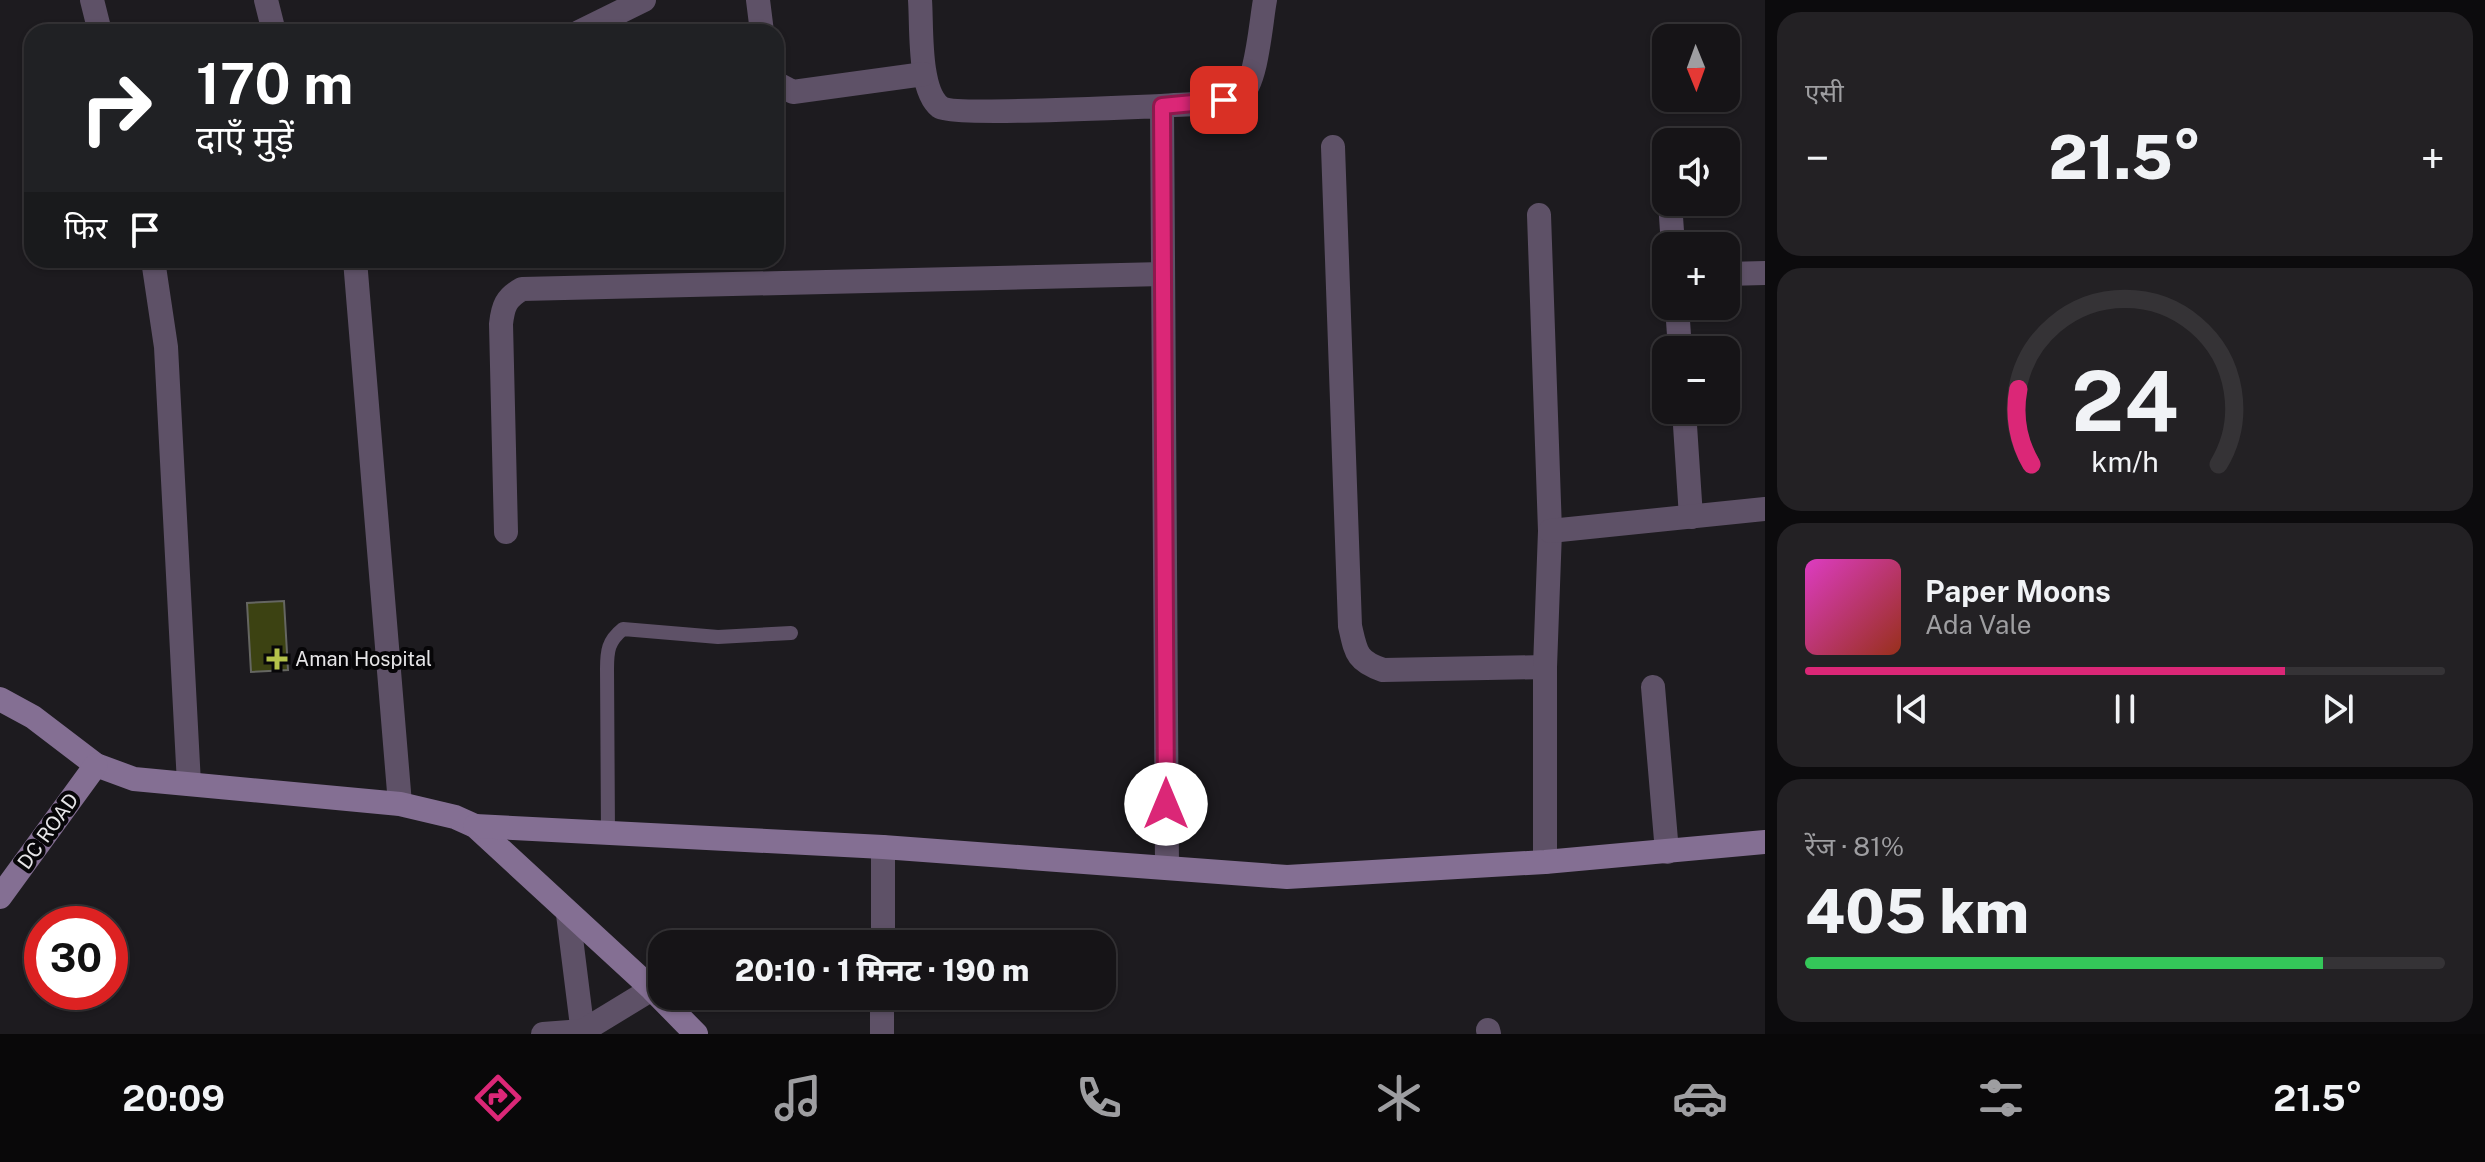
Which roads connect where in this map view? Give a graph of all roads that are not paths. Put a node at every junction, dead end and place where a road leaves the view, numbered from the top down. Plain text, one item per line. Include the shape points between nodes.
1 (92, 0) edge
2 (266, 0) edge
3 (644, 0) edge
4 (758, 0) edge
5 (920, 0) edge
6 (1265, 0) edge
7 (98, 24) edge
8 (272, 24) edge
9 (595, 24) edge
10 (761, 24) edge
11 (924, 74) junction
12 (784, 87) edge
13 (1162, 106) junction
14 (1333, 147) dead end
15 (1539, 215) dead end
16 (154, 268) edge
17 (356, 268) edge
18 (1765, 273) edge
19 (1163, 274) junction
20 (1740, 274) edge
21 (1685, 424) edge
22 (1765, 509) edge
23 (1691, 517) junction
24 (1550, 531) junction
25 (506, 532) dead end
26 (791, 633) dead end
27 (1545, 667) junction
28 (1653, 687) dead end
29 (0, 699) edge
30 (96, 765) junction
31 (189, 784) junction
32 (400, 804) junction
33 (475, 826) junction
34 (608, 833) junction
35 (1765, 842) edge
36 (883, 847) junction
37 (1667, 852) junction
38 (1545, 862) junction
39 (1167, 866) junction
40 (0, 897) edge
41 (568, 914) junction
42 (883, 930) edge
43 (648, 985) edge
44 (648, 991) edge
45 (673, 1010) edge
46 (882, 1010) edge
47 (583, 1032) edge
48 (543, 1034) edge
49 (696, 1034) edge
50 (882, 1034) edge

1 - 7 street
2 - 8 street
3 - 9 street
4 - 10 street
5 - 11 street
6 - 13 street via 1246,90 1224,100
11 - 12 street via 793,92
11 - 13 street via 940,107 951,111
13 - 19 street
14 - 27 street via 1350,626 1356,653 1365,664 1383,670
15 - 24 street
16 - 31 street via 166,347
17 - 32 street
18 - 20 street
19 - 25 street via 522,289 502,308
19 - 39 street
21 - 23 street
22 - 23 street
23 - 24 street
24 - 27 street
26 - 34 lane via 743,637 623,629 612,638 607,651
27 - 38 street
28 - 37 street
29 - 30 street
30 - 31 street via 134,779
30 - 40 street, DC ROAD
31 - 32 street
32 - 33 street
33 - 34 street
33 - 41 street
34 - 36 street
35 - 37 street
36 - 39 street
36 - 42 street
37 - 38 street
38 - 39 street via 1287,877
41 - 43 street
41 - 47 street
44 - 47 street
45 - 49 street
46 - 50 street
47 - 48 street

